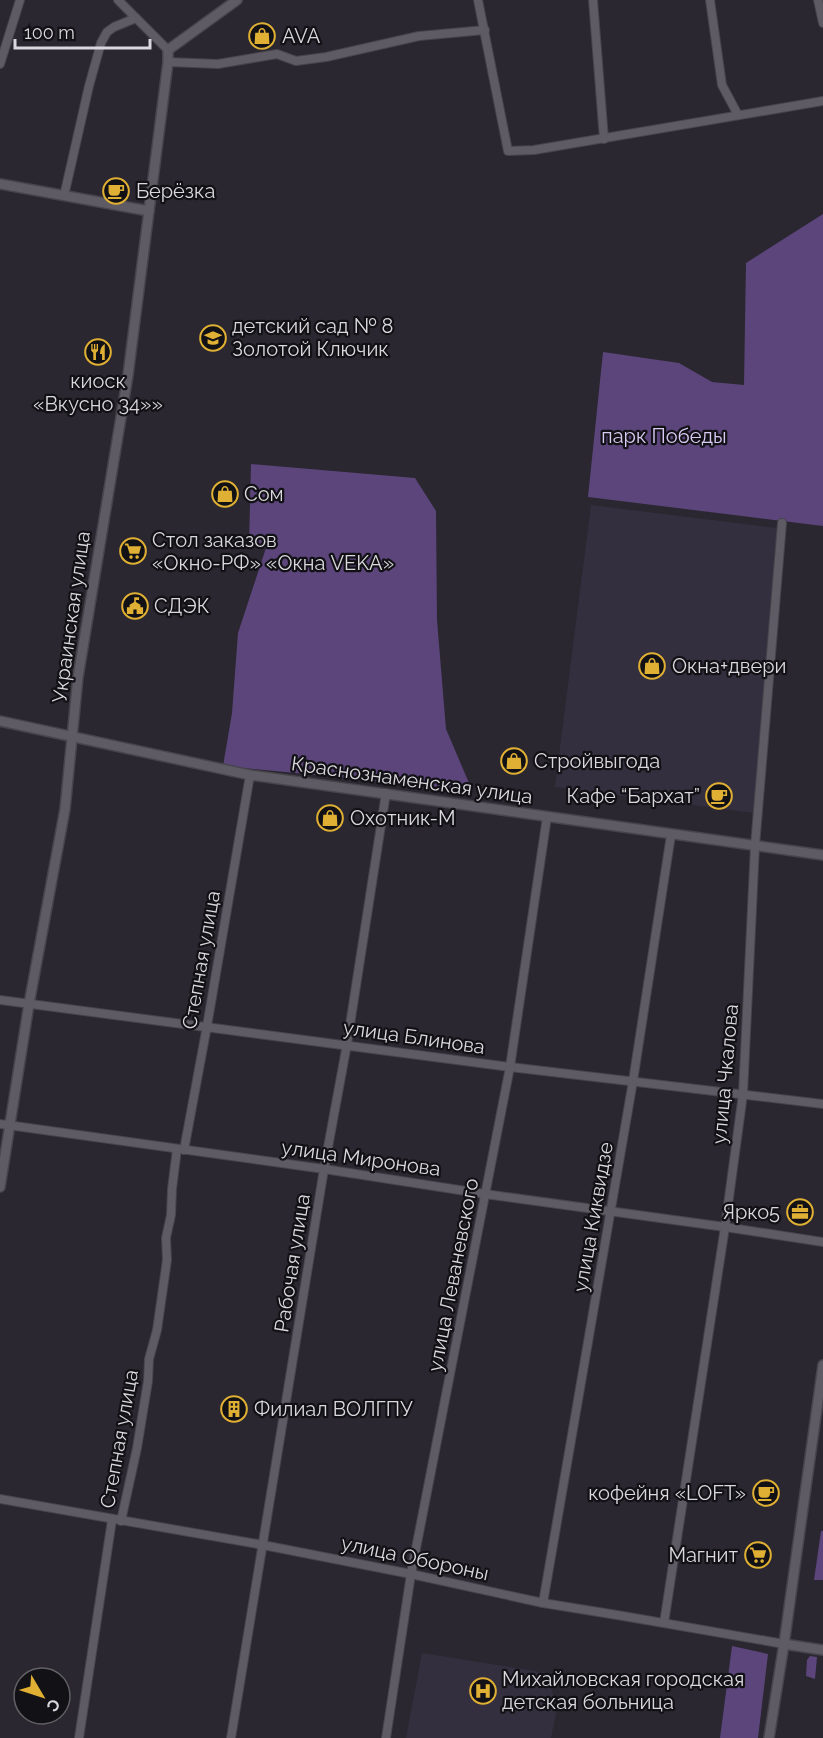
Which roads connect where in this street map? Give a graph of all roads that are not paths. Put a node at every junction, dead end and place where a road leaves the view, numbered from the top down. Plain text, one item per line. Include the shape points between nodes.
1 (20, 0) edge
2 (118, 0) edge
3 (237, 0) edge
4 (478, 0) edge
5 (593, 0) edge
6 (710, 0) edge
7 (818, 0) edge
8 (136, 18) junction
9 (823, 23) edge
10 (485, 30) junction
11 (168, 50) junction
12 (168, 62) junction
13 (0, 64) edge
14 (823, 101) edge
15 (738, 115) junction
16 (604, 139) junction
17 (0, 184) edge
18 (64, 196) junction
19 (149, 211) junction
20 (782, 523) dead end
21 (0, 721) edge
22 (73, 736) junction
23 (250, 775) junction
24 (386, 793) junction
25 (547, 817) junction
26 (671, 835) junction
27 (755, 846) junction
28 (823, 855) edge
29 (0, 1000) edge
30 (29, 1004) junction
31 (207, 1026) junction
32 (347, 1044) junction
33 (510, 1066) junction
34 (633, 1081) junction
35 (743, 1094) junction
36 (823, 1104) edge
37 (0, 1124) edge
38 (10, 1126) junction
39 (181, 1149) junction
40 (324, 1169) junction
41 (0, 1187) edge
42 (485, 1194) junction
43 (610, 1210) junction
44 (725, 1227) junction
45 (823, 1242) edge
46 (823, 1365) edge
47 (0, 1499) edge
48 (112, 1520) junction
49 (122, 1521) junction
50 (263, 1545) junction
51 (411, 1574) junction
52 (543, 1603) junction
53 (663, 1623) junction
54 (784, 1644) junction
55 (823, 1650) edge
56 (79, 1738) edge
57 (231, 1738) edge
58 (386, 1738) edge
59 (769, 1738) edge

1 - 13 street
2 - 8 street
3 - 11 street
4 - 10 street
5 - 16 street
6 - 15 street via 722,85
7 - 9 street
8 - 11 street
8 - 18 street via 114,27 101,43
10 - 12 street via 419,36 296,61 277,54 218,64
10 - 16 street via 508,151
11 - 12 street, Украинская улица
12 - 19 street, Украинская улица
14 - 15 street
15 - 16 street
17 - 18 street
18 - 19 street
19 - 22 street, Украинская улица via 128,375 80,666
20 - 27 street, улица Чкалова
21 - 22 street, Краснознаменская улица
22 - 23 street, Краснознаменская улица
22 - 30 street, Украинская улица via 65,809
23 - 24 street, Краснознаменская улица
23 - 31 street, Степная улица
24 - 25 street, Краснознаменская улица
24 - 32 street, Рабочая улица
25 - 26 street, Краснознаменская улица
25 - 33 street, улица Леваневского
26 - 27 street, Краснознаменская улица
26 - 34 street, улица Киквидзе
27 - 28 street, Краснознаменская улица
27 - 35 street, улица Чкалова
29 - 30 street, улица Блинова
30 - 31 street, улица Блинова
30 - 38 street, Украинская улица
31 - 32 street, улица Блинова
31 - 39 street, Степная улица
32 - 33 street, улица Блинова
32 - 40 street, Рабочая улица
33 - 34 street, улица Блинова
33 - 42 street, улица Леваневского
34 - 35 street, улица Блинова
34 - 43 street, улица Киквидзе
35 - 36 street, улица Блинова
35 - 44 street, улица Чкалова
37 - 38 street, улица Миронова
38 - 39 street, улица Миронова
38 - 41 street, Украинская улица
39 - 40 street, улица Миронова
39 - 49 street, Степная улица via 172,1189 157,1330
40 - 42 street, улица Миронова
40 - 50 street, Рабочая улица
42 - 43 street, улица Миронова
42 - 51 street, улица Леваневского
43 - 44 street, улица Миронова
43 - 52 street, улица Киквидзе
44 - 45 street, улица Миронова
44 - 53 street, улица Чкалова
46 - 54 street
47 - 48 street, улица Обороны
48 - 49 street, улица Обороны
48 - 56 street, Степная улица
49 - 50 street, улица Обороны
50 - 51 street, улица Обороны
50 - 57 street, Рабочая улица
51 - 52 street, улица Обороны
51 - 58 street, улица Леваневского
52 - 53 street, улица Обороны
53 - 54 street, улица Обороны
54 - 55 street, улица Обороны
54 - 59 street

